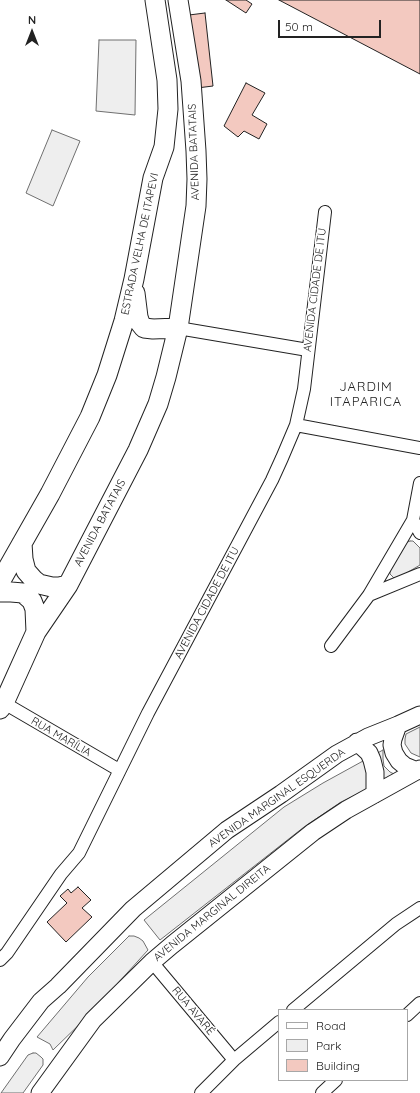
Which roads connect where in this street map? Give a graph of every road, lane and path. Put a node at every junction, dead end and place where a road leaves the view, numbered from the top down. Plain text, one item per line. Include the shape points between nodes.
1 (155, 0) edge
2 (178, 0) edge
3 (325, 212) dead end
4 (134, 279) junction
5 (178, 328) junction
6 (308, 350) junction
7 (296, 425) junction
8 (420, 448) edge
9 (420, 483) edge
10 (413, 520) junction
11 (420, 533) edge
12 (22, 543) junction
13 (420, 574) edge
14 (0, 582) edge
15 (68, 585) junction
16 (0, 592) edge
17 (369, 595) junction
18 (36, 632) junction
19 (331, 646) dead end
20 (2, 706) edge
21 (420, 715) edge
22 (398, 725) junction
23 (357, 742) junction
24 (119, 770) junction
25 (419, 770) edge
26 (375, 794) junction
27 (420, 908) edge
28 (0, 960) edge
29 (152, 962) junction
30 (420, 1003) edge
31 (294, 1009) edge
32 (408, 1014) edge
33 (278, 1023) edge
34 (0, 1057) edge
35 (234, 1060) junction
36 (335, 1081) edge
37 (40, 1093) edge
38 (201, 1093) edge
39 (322, 1093) edge

1 - 4 main road, ESTRADA VELHA DE ITAPEVI via 167,80 168,109 164,147 153,178
2 - 5 main road, AVENIDA BATATAIS via 191,81 197,179 196,206
3 - 6 street, AVENIDA CIDADE DE ITU
4 - 5 main road via 140,324 144,328 153,329
4 - 12 main road, ESTRADA VELHA DE ITAPEVI via 107,375 90,417
5 - 6 street
5 - 15 main road, AVENIDA BATATAIS via 158,404 138,450
6 - 7 street, AVENIDA CIDADE DE ITU via 304,389
7 - 8 street
7 - 24 street, AVENIDA CIDADE DE ITU via 272,480
9 - 10 street
10 - 11 street
10 - 17 street
12 - 14 main road, ESTRADA VELHA DE ITAPEVI
12 - 15 main road via 26,572 34,580 52,587
13 - 17 street
15 - 18 main road, AVENIDA BATATAIS
16 - 18 main road via 23,593 32,601
17 - 19 street
18 - 20 main road, AVENIDA BATATAIS
20 - 24 street, RUA MARÍLIA
21 - 22 main road, AVENIDA MARGINAL ESQUERDA
22 - 23 main road, AVENIDA MARGINAL ESQUERDA
22 - 25 main road via 392,745 394,753 405,766
23 - 26 main road via 369,753 372,760
23 - 34 main road, AVENIDA MARGINAL ESQUERDA via 227,830 133,909 41,1001
24 - 28 street, AVENIDA CIDADE DE ITU via 79,853
25 - 26 main road, AVENIDA MARGINAL DIREITA
26 - 29 main road, AVENIDA MARGINAL DIREITA via 312,832
27 - 31 street via 396,924
29 - 35 street, RUA AVARÉ
29 - 37 main road, AVENIDA MARGINAL DIREITA via 93,1020
30 - 32 street
33 - 35 street
35 - 38 street
36 - 39 street

